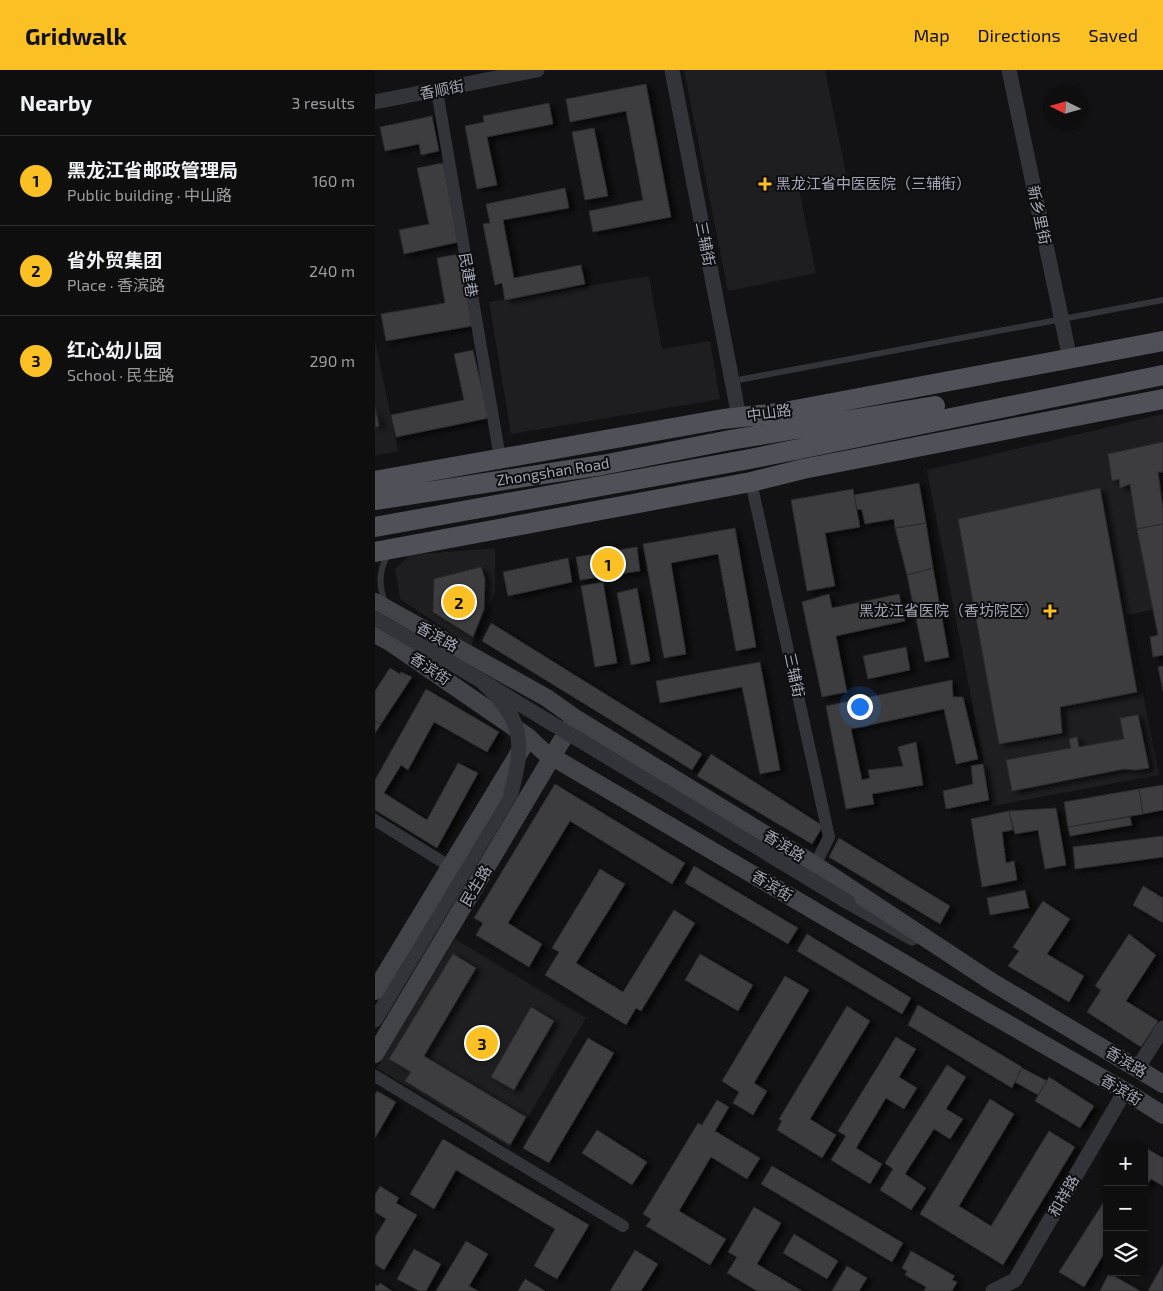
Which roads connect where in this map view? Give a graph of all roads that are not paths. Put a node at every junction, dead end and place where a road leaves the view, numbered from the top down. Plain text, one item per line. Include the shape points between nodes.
1 (672, 70) edge
2 (1009, 70) edge
3 (530, 71) edge
4 (437, 91) junction
5 (375, 100) edge
6 (1163, 300) edge
7 (1061, 319) junction
8 (1163, 341) edge
9 (1070, 359) junction
10 (1163, 361) edge
11 (1163, 375) edge
12 (732, 381) junction
13 (1163, 400) edge
14 (779, 413) junction
15 (739, 417) junction
16 (730, 440) junction
17 (553, 449) junction
18 (500, 458) junction
19 (723, 464) junction
20 (602, 465) junction
21 (803, 469) junction
22 (375, 482) edge
23 (751, 482) junction
24 (591, 488) junction
25 (375, 500) edge
26 (523, 501) junction
27 (568, 517) junction
28 (375, 527) edge
29 (383, 550) edge
30 (375, 602) edge
31 (400, 617) junction
32 (375, 618) edge
33 (382, 638) edge
34 (480, 680) junction
35 (575, 718) junction
36 (528, 737) junction
37 (553, 757) junction
38 (375, 820) edge
39 (815, 865) junction
40 (449, 866) junction
41 (992, 982) junction
42 (375, 991) edge
43 (375, 1020) edge
44 (1163, 1028) edge
45 (375, 1054) edge
46 (1137, 1069) junction
47 (375, 1076) edge
48 (1163, 1084) edge
49 (1125, 1091) junction
50 (1163, 1115) edge
51 (623, 1226) dead end
52 (993, 1291) edge

1 - 12 street, 三辅街
2 - 7 street, 新乡里街
3 - 4 street, 香顺街
4 - 5 street, 香顺街
4 - 18 street, 民建巷
6 - 7 lane
7 - 9 street, 新乡里街
7 - 12 lane
8 - 9 main road, 中山路
9 - 14 main road, 中山路
10 - 16 main road, Zhongshan Road via 913,411
11 - 19 main road
12 - 15 street, 三辅街
13 - 21 main road
14 - 15 main road, 中山路
14 - 16 main road
15 - 17 main road, 中山路
16 - 20 main road, Zhongshan Road
17 - 18 main road, 中山路
17 - 20 main road
18 - 22 main road, 中山路
19 - 21 main road
19 - 24 main road
20 - 25 main road, Zhongshan Road
21 - 23 main road
23 - 27 main road
23 - 39 street, 三辅街 via 829,837
24 - 26 main road
24 - 27 main road via 579,499
26 - 27 main road via 551,507
26 - 28 main road
27 - 29 main road
29 - 31 lane via 382,596
30 - 31 main road, 香滨路
31 - 35 main road, 香滨路 via 547,698
32 - 34 street, bridge
33 - 36 main road, 香滨街
34 - 41 street, bridge via 848,902
34 - 43 street, bridge via 495,693 514,722 519,757 511,793
35 - 37 main road, 民生路
35 - 39 main road, 香滨路
36 - 37 main road, 香滨街
36 - 40 main road
37 - 45 main road, 民生路
37 - 49 main road, 香滨街
38 - 40 street
39 - 41 main road, 香滨路
40 - 42 main road
41 - 46 main road, 香滨路
44 - 46 street
46 - 48 main road, 香滨路
47 - 51 street
49 - 50 main road, 香滨街
49 - 52 street, 和祥路 via 1015,1280

